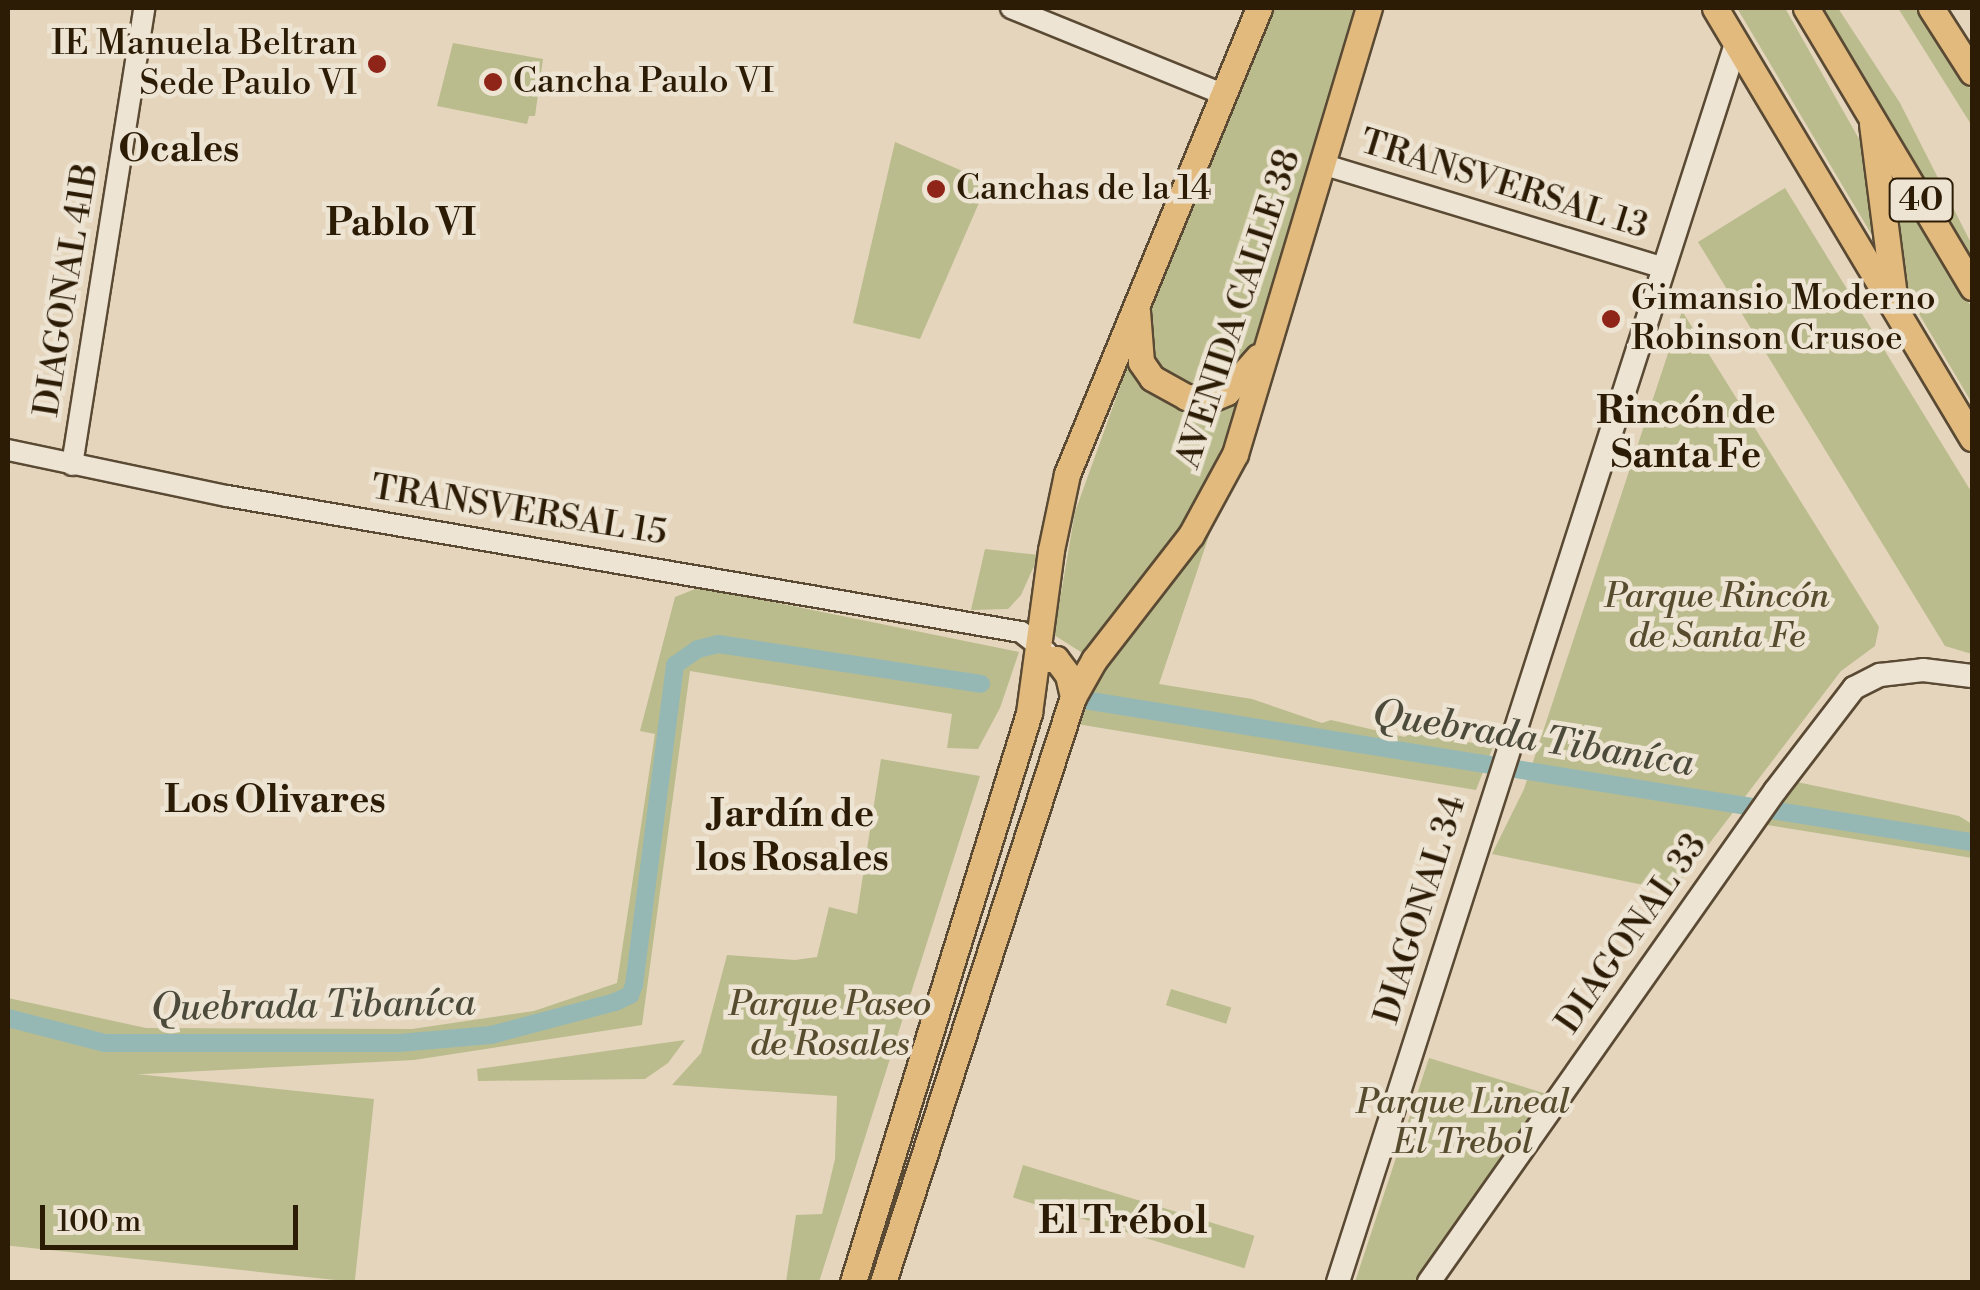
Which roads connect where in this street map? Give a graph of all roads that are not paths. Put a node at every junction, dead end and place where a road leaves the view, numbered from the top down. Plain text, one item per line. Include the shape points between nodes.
1 (144, 8) edge
2 (1010, 8) edge
3 (1714, 8) edge
4 (1806, 8) edge
5 (1931, 8) edge
6 (1255, 13) edge
7 (1368, 15) edge
8 (1736, 44) junction
9 (1972, 72) edge
10 (1222, 94) junction
11 (1870, 114) junction
12 (1325, 165) junction
13 (1664, 268) junction
14 (1972, 287) edge
15 (1138, 296) junction
16 (1897, 318) junction
17 (1270, 334) junction
18 (1972, 438) edge
19 (8, 450) edge
20 (72, 465) junction
21 (1039, 649) junction
22 (1972, 676) edge
23 (1073, 696) junction
24 (852, 1282) edge
25 (884, 1282) edge
26 (1338, 1282) edge
27 (1429, 1282) edge

1 - 20 street, DIAGONAL 41B
2 - 10 street
3 - 8 main road
4 - 11 main road, 40
5 - 9 main road
6 - 10 main road
7 - 12 main road, AVENIDA CALLE 38
8 - 13 main road, DIAGONAL 34
8 - 16 main road
10 - 15 main road
11 - 14 main road, 40
11 - 16 main road
12 - 13 street, TRANSVERSAL 13
12 - 17 main road, AVENIDA CALLE 38
13 - 26 main road, DIAGONAL 34
15 - 17 main road via 1141,362 1152,378 1186,397 1226,392 1252,368
15 - 21 main road via 1067,474
16 - 18 main road
17 - 23 main road, AVENIDA CALLE 38 via 1224,480 1191,536
19 - 20 street, TRANSVERSAL 15
20 - 21 street, TRANSVERSAL 15
21 - 23 main road via 1068,675
21 - 24 main road via 1016,762
22 - 27 main road, DIAGONAL 33 via 1923,670 1880,676 1854,688
23 - 25 main road, AVENIDA CALLE 38

